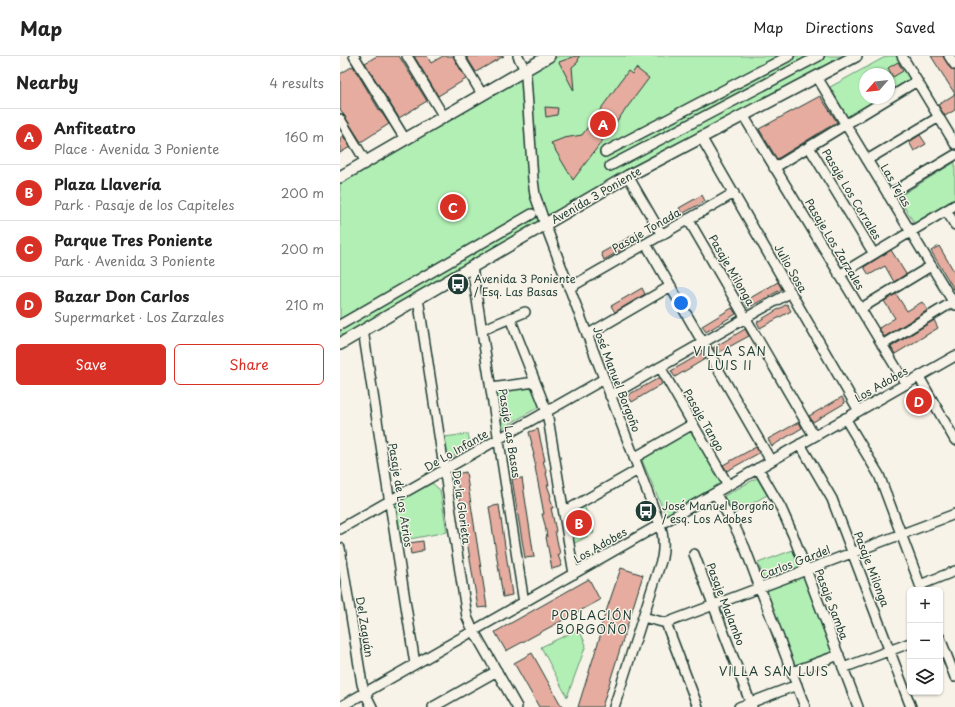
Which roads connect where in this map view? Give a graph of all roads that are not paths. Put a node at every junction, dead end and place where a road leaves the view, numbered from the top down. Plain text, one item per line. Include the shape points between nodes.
1 (354, 56) edge
2 (407, 56) edge
3 (459, 56) edge
4 (518, 56) edge
5 (549, 56) edge
6 (789, 56) edge
7 (819, 56) edge
8 (856, 56) edge
9 (902, 56) edge
10 (950, 56) edge
11 (955, 65) edge
12 (796, 68) junction
13 (525, 70) junction
14 (817, 77) junction
15 (917, 81) junction
16 (804, 83) junction
17 (482, 94) junction
18 (739, 98) junction
19 (745, 114) junction
20 (444, 117) junction
21 (938, 117) junction
22 (340, 119) edge
23 (689, 124) junction
24 (846, 125) junction
25 (699, 138) junction
26 (405, 140) junction
27 (955, 144) edge
28 (809, 147) junction
29 (605, 152) dead end
30 (955, 155) edge
31 (867, 160) junction
32 (366, 162) junction
33 (610, 166) dead end
34 (774, 168) junction
35 (628, 176) junction
36 (340, 177) edge
37 (734, 193) junction
38 (888, 195) junction
39 (955, 205) edge
40 (946, 210) junction
41 (532, 214) dead end
42 (688, 220) junction
43 (545, 224) junction
44 (955, 224) edge
45 (911, 232) junction
46 (662, 235) junction
47 (646, 244) junction
48 (874, 254) junction
49 (931, 266) junction
50 (472, 267) junction
51 (839, 275) junction
52 (670, 286) junction
53 (569, 288) junction
54 (791, 292) junction
55 (418, 298) junction
56 (954, 304) edge
57 (860, 309) junction
58 (525, 312) dead end
59 (510, 318) junction
60 (746, 318) junction
61 (340, 325) edge
62 (363, 330) junction
63 (482, 330) junction
64 (587, 335) junction
65 (703, 343) junction
66 (340, 344) edge
67 (882, 345) junction
68 (955, 356) edge
69 (660, 368) junction
70 (919, 377) junction
71 (604, 379) junction
72 (535, 382) junction
73 (906, 384) junction
74 (490, 388) junction
75 (610, 396) junction
76 (859, 411) junction
77 (547, 412) junction
78 (845, 418) junction
79 (693, 424) junction
80 (814, 436) junction
81 (498, 439) junction
82 (955, 440) edge
83 (800, 444) junction
84 (634, 458) junction
85 (771, 461) junction
86 (758, 468) junction
87 (445, 470) junction
88 (638, 470) junction
89 (728, 485) junction
90 (715, 493) junction
91 (390, 501) junction
92 (564, 512) junction
93 (955, 514) edge
94 (660, 525) junction
95 (340, 529) edge
96 (901, 534) junction
97 (340, 548) edge
98 (853, 552) junction
99 (694, 554) dead end
100 (807, 570) junction
101 (955, 572) edge
102 (574, 574) junction
103 (921, 587) edge
104 (761, 588) junction
105 (524, 603) junction
106 (714, 605) junction
107 (642, 617) junction
108 (666, 623) junction
109 (474, 631) junction
110 (907, 644) edge
111 (943, 646) edge
112 (890, 651) junction
113 (839, 655) junction
114 (415, 664) junction
115 (843, 668) junction
116 (496, 671) junction
117 (792, 672) junction
118 (955, 677) edge
119 (797, 685) junction
120 (365, 693) junction
121 (751, 705) edge
122 (694, 706) edge
123 (340, 707) edge
124 (372, 707) edge
125 (433, 707) edge
126 (516, 707) edge
127 (614, 707) edge
128 (739, 707) edge
129 (805, 707) edge
130 (858, 707) edge
131 (911, 707) edge

1 - 26 street
2 - 20 street
3 - 17 street
4 - 13 street, José Manuel Borgoño
5 - 13 main road
6 - 29 street
7 - 12 street
8 - 14 main road, Avenida 3 Poniente
9 - 15 street
10 - 11 street
12 - 16 street
12 - 18 street
13 - 17 main road
13 - 43 street, José Manuel Borgoño via 534,187
14 - 16 main road, Avenida 3 Poniente
14 - 24 street, Las Tejas
15 - 21 street
15 - 24 street
16 - 19 main road, Avenida 3 Poniente
17 - 20 main road
18 - 19 street, Pasaje Los Zarzales
18 - 23 street
19 - 25 main road, Avenida 3 Poniente
19 - 34 street, Pasaje Los Zarzales
20 - 26 main road
21 - 27 street
21 - 31 street
22 - 32 street
23 - 25 street, Julio Sosa
23 - 33 street
24 - 28 street
24 - 31 street, Las Tejas
25 - 35 main road, Avenida 3 Poniente
25 - 37 street, Julio Sosa
26 - 32 main road
28 - 34 street
28 - 48 street, Pasaje Los Corrales
30 - 38 street
31 - 38 street, Las Tejas
32 - 36 main road
34 - 51 street, Pasaje Los Zarzales
35 - 43 main road, Avenida 3 Poniente
35 - 46 street
37 - 42 street, Pasaje Tonada
37 - 54 street, Julio Sosa
38 - 45 street, Las Tejas
39 - 40 street
40 - 44 street
40 - 45 street
41 - 61 street
42 - 46 street, Pasaje Tonada
42 - 60 street, Pasaje Milonga
43 - 50 main road, Avenida 3 Poniente
43 - 53 street, José Manuel Borgoño
45 - 48 street
45 - 49 street, Las Tejas
46 - 47 street, Pasaje Tonada
47 - 52 street
47 - 53 street, Pasaje Tonada
48 - 51 street
49 - 56 street, Las Tejas
49 - 57 street
50 - 55 main road, Avenida 3 Poniente
50 - 63 street, Pasaje Las Basas
51 - 57 street, Pasaje Los Zarzales
52 - 64 street
52 - 65 street
53 - 64 street, José Manuel Borgoño
54 - 60 street
54 - 76 street, Julio Sosa
55 - 62 main road, Avenida 3 Poniente
55 - 87 street, De la Glorieta
56 - 67 street
57 - 67 street, Pasaje Los Zarzales
58 - 59 street
59 - 63 street
59 - 72 street
60 - 65 street
60 - 80 street, Pasaje Milonga
62 - 66 main road, Avenida 3 Poniente
62 - 91 street, Pasaje de Los Atrios
63 - 74 street, Pasaje Las Basas
64 - 71 street, José Manuel Borgoño
65 - 69 street
65 - 85 street
67 - 73 street, Pasaje Los Zarzales
68 - 70 street, Los Adobes
69 - 75 street
69 - 79 street, Pasaje Tango
70 - 73 street, Los Adobes
70 - 82 street
71 - 75 street, José Manuel Borgoño
71 - 77 street, De Lo Infante
72 - 74 street
72 - 77 street
73 - 76 street, Los Adobes
74 - 81 street, Pasaje Las Basas
75 - 84 street, José Manuel Borgoño
76 - 78 street, Los Adobes
77 - 81 street, De Lo Infante
77 - 92 street
78 - 80 street, Los Adobes
78 - 96 street via 879,475
79 - 84 street
79 - 89 street, Pasaje Tango
80 - 83 street, Los Adobes
81 - 87 street, De Lo Infante
81 - 105 street, Pasaje Las Basas
83 - 85 street, Los Adobes
83 - 98 street, Pasaje Milonga via 832,499
84 - 88 street, José Manuel Borgoño
85 - 86 street, Los Adobes
86 - 89 street, Los Adobes
86 - 100 street, Pasaje Samba via 788,522
87 - 91 street, De Lo Infante
87 - 109 street, De la Glorieta via 466,612 468,622
88 - 92 street
88 - 94 street, José Manuel Borgoño
89 - 90 street, Los Adobes
90 - 94 street, Los Adobes
90 - 104 street via 740,535
91 - 95 street, De Lo Infante
91 - 114 street, Pasaje de Los Atrios
92 - 102 street
93 - 96 street, Carlos Gardel
94 - 102 street, Los Adobes
94 - 107 street, José Manuel Borgoño via 663,550
96 - 98 street, Carlos Gardel
96 - 103 street
97 - 120 street, Del Zaguán
98 - 100 street, Carlos Gardel
98 - 112 street, Pasaje Milonga
99 - 106 street, Pasaje Malambo
100 - 104 street, Carlos Gardel
100 - 113 street, Pasaje Samba
101 - 103 street
102 - 105 street, Los Adobes
104 - 106 street, Carlos Gardel
104 - 117 street
105 - 109 street, Los Adobes
106 - 108 street, Carlos Gardel
106 - 121 street, Pasaje Malambo
107 - 108 street
107 - 127 street, José Manuel Borgoño
108 - 122 street
109 - 114 street, Los Adobes
109 - 116 street, De la Glorieta
110 - 112 street
111 - 118 street
112 - 115 street
112 - 131 street, Pasaje Milonga
113 - 115 street, Pasaje Samba
113 - 117 street
114 - 120 street, Los Adobes
115 - 130 street, Pasaje Samba
116 - 125 street
116 - 126 street, De la Glorieta
117 - 119 street
119 - 121 street
119 - 129 street
120 - 123 street, Los Adobes
120 - 124 street, Del Zaguán
121 - 128 street

